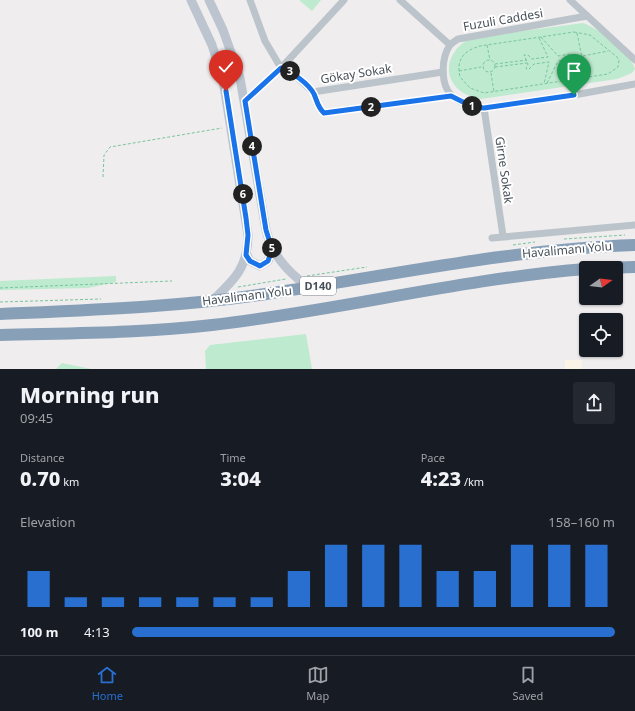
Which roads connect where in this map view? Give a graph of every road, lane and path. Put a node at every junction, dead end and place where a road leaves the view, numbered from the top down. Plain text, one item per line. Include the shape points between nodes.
1 (191, 0) edge
2 (209, 0) edge
3 (250, 0) edge
4 (344, 0) edge
5 (400, 0) edge
6 (570, 0) edge
7 (587, 16) junction
8 (577, 32) junction
9 (538, 37) junction
10 (541, 37) junction
11 (486, 45) junction
12 (450, 46) junction
13 (609, 51) junction
14 (582, 55) junction
15 (575, 56) junction
16 (490, 60) junction
17 (527, 60) junction
18 (635, 60) edge
19 (528, 63) junction
20 (495, 64) junction
21 (482, 67) junction
22 (495, 67) junction
23 (281, 68) junction
24 (458, 71) junction
25 (443, 72) junction
26 (490, 72) junction
27 (586, 77) junction
28 (544, 84) junction
29 (546, 84) junction
30 (635, 84) edge
31 (313, 92) junction
32 (494, 92) junction
33 (451, 96) junction
34 (245, 101) junction
35 (484, 108) junction
36 (224, 128) dead end
37 (103, 177) dead end
38 (635, 225) edge
39 (502, 236) junction
40 (492, 238) dead end
41 (563, 239) dead end
42 (632, 240) edge
43 (539, 241) dead end
44 (508, 246) dead end
45 (272, 249) junction
46 (246, 255) junction
47 (371, 267) dead end
48 (623, 267) edge
49 (635, 267) edge
50 (579, 270) edge
51 (296, 278) junction
52 (172, 281) dead end
53 (308, 287) junction
54 (0, 288) edge
55 (225, 289) junction
56 (106, 299) dead end
57 (212, 301) junction
58 (0, 302) edge
59 (0, 314) edge
60 (0, 335) edge

1 - 46 main road via 212,45 226,91 246,218
2 - 34 main road via 232,53
3 - 23 street via 265,41
4 - 23 street
5 - 12 street
6 - 7 street
7 - 12 street, Fuzuli Caddesi via 458,39
7 - 18 street
8 - 10 path
8 - 13 path via 590,35
8 - 14 path
9 - 10 path
9 - 11 path
9 - 17 path via 548,57 532,59 524,55
10 - 15 path via 558,56
11 - 16 path
11 - 24 path via 468,49 459,61
12 - 25 street
13 - 14 path
13 - 27 path via 619,60 618,66 608,74
14 - 15 path
14 - 27 path
15 - 29 path via 558,61
16 - 20 path
16 - 21 path
17 - 19 path
17 - 20 path
19 - 22 path
19 - 28 path via 526,69 534,64 549,62
20 - 22 path
21 - 24 path
21 - 26 path via 484,71
22 - 26 path
23 - 31 street, Gökay Sokak via 290,70
23 - 34 street
24 - 32 path via 461,81 470,88 484,93
25 - 31 street, Gökay Sokak
25 - 33 street
26 - 32 path
27 - 29 path
28 - 29 path
28 - 32 path
30 - 35 street
31 - 33 lane via 324,113
33 - 35 street via 473,107
34 - 45 main road via 266,230
35 - 39 street, Girne Sokak
36 - 37 path via 110,147 104,155
38 - 39 street
39 - 40 street
41 - 42 path
42 - 53 highway, Havalimanı Yolu / D140 via 531,252
43 - 44 path
45 - 46 main road via 268,261 260,266 250,261
45 - 51 main road
46 - 55 main road via 241,270
47 - 51 path
48 - 49 highway, Havalimanı Yolu
50 - 60 highway, Havalimanı Yolu / D140 via 522,276 211,325
51 - 53 main road
51 - 55 path
52 - 54 path
53 - 57 highway, Havalimanı Yolu / D140
55 - 57 main road
56 - 58 path
57 - 59 highway, Havalimanı Yolu / D140

